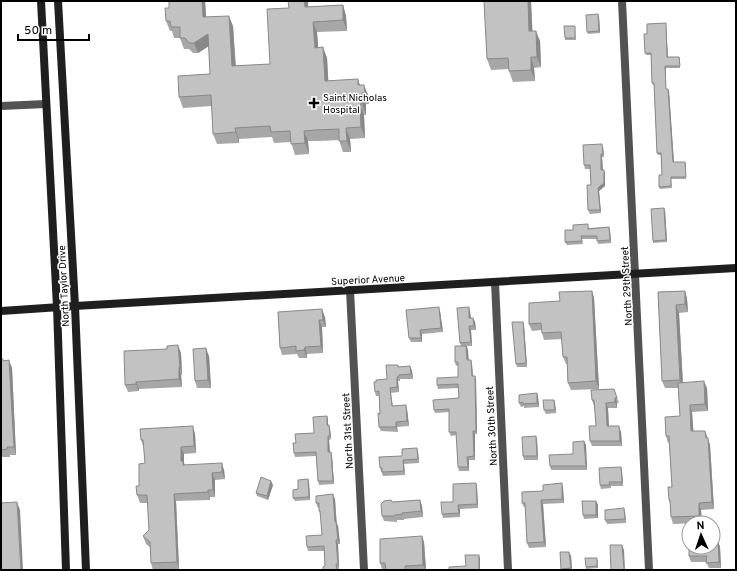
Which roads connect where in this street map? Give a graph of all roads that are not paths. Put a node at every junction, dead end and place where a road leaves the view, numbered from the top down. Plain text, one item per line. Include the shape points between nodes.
1 (41, 1) edge
2 (58, 1) edge
3 (622, 1) edge
4 (46, 104) junction
5 (1, 106) edge
6 (736, 268) edge
7 (635, 274) junction
8 (495, 282) junction
9 (350, 290) junction
10 (75, 306) junction
11 (57, 307) junction
12 (1, 311) edge
13 (66, 570) edge
14 (86, 570) edge
15 (364, 570) edge
16 (508, 570) edge
17 (650, 570) edge

1 - 4 main road, North Taylor Drive
2 - 10 main road, North Taylor Drive
3 - 7 street, North 29th Street
4 - 5 street
4 - 11 main road, North Taylor Drive
6 - 7 main road, Superior Avenue
7 - 8 main road, Superior Avenue
7 - 17 street, North 29th Street
8 - 9 main road, Superior Avenue
8 - 16 street, North 30th Street
9 - 10 main road, Superior Avenue
9 - 15 street, North 31st Street
10 - 11 main road, Superior Avenue
10 - 14 main road, North Taylor Drive
11 - 12 main road, Superior Avenue
11 - 13 main road, North Taylor Drive

